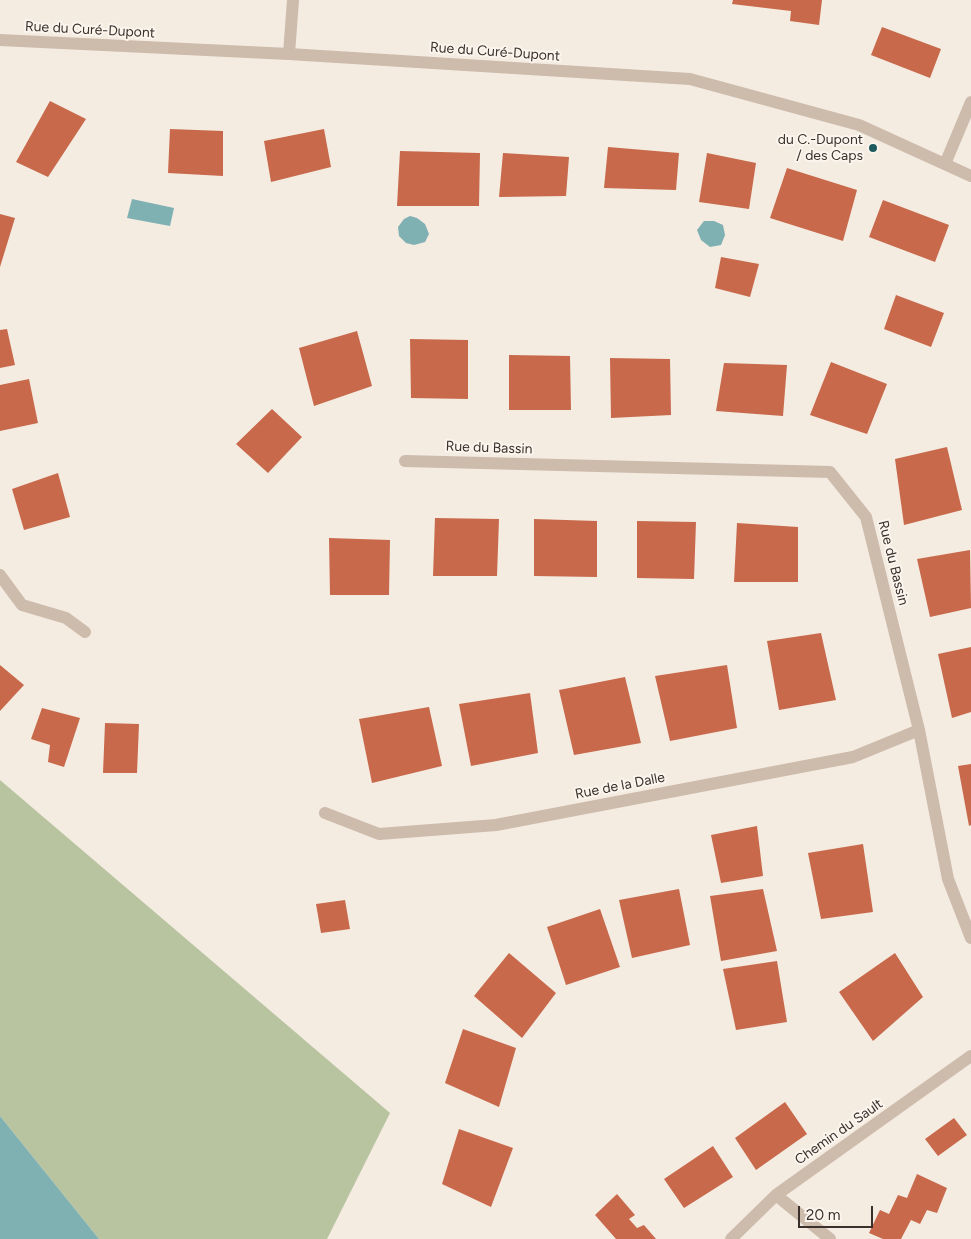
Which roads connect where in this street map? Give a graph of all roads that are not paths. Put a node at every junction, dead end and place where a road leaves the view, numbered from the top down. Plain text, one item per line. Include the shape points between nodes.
1 (293, 0) edge
2 (0, 42) edge
3 (289, 54) junction
4 (971, 102) edge
5 (945, 164) junction
6 (971, 176) edge
7 (405, 461) dead end
8 (0, 575) edge
9 (86, 632) dead end
10 (918, 730) junction
11 (325, 813) dead end
12 (971, 938) edge
13 (971, 1056) edge
14 (776, 1195) junction
15 (731, 1239) edge
16 (830, 1239) edge

1 - 3 street
2 - 3 street, Rue du Curé-Dupont
3 - 5 street, Rue du Curé-Dupont via 690,79 858,125
4 - 5 street
5 - 6 street, Rue du Curé-Dupont
7 - 10 street, Rue du Bassin via 830,472 866,517
8 - 9 street via 22,606 66,618
10 - 11 street, Rue de la Dalle via 852,756 496,825 379,834
10 - 12 street, Rue du Bassin via 948,879
13 - 14 street, Chemin du Sault
14 - 15 street, Chemin du Sault
14 - 16 street

